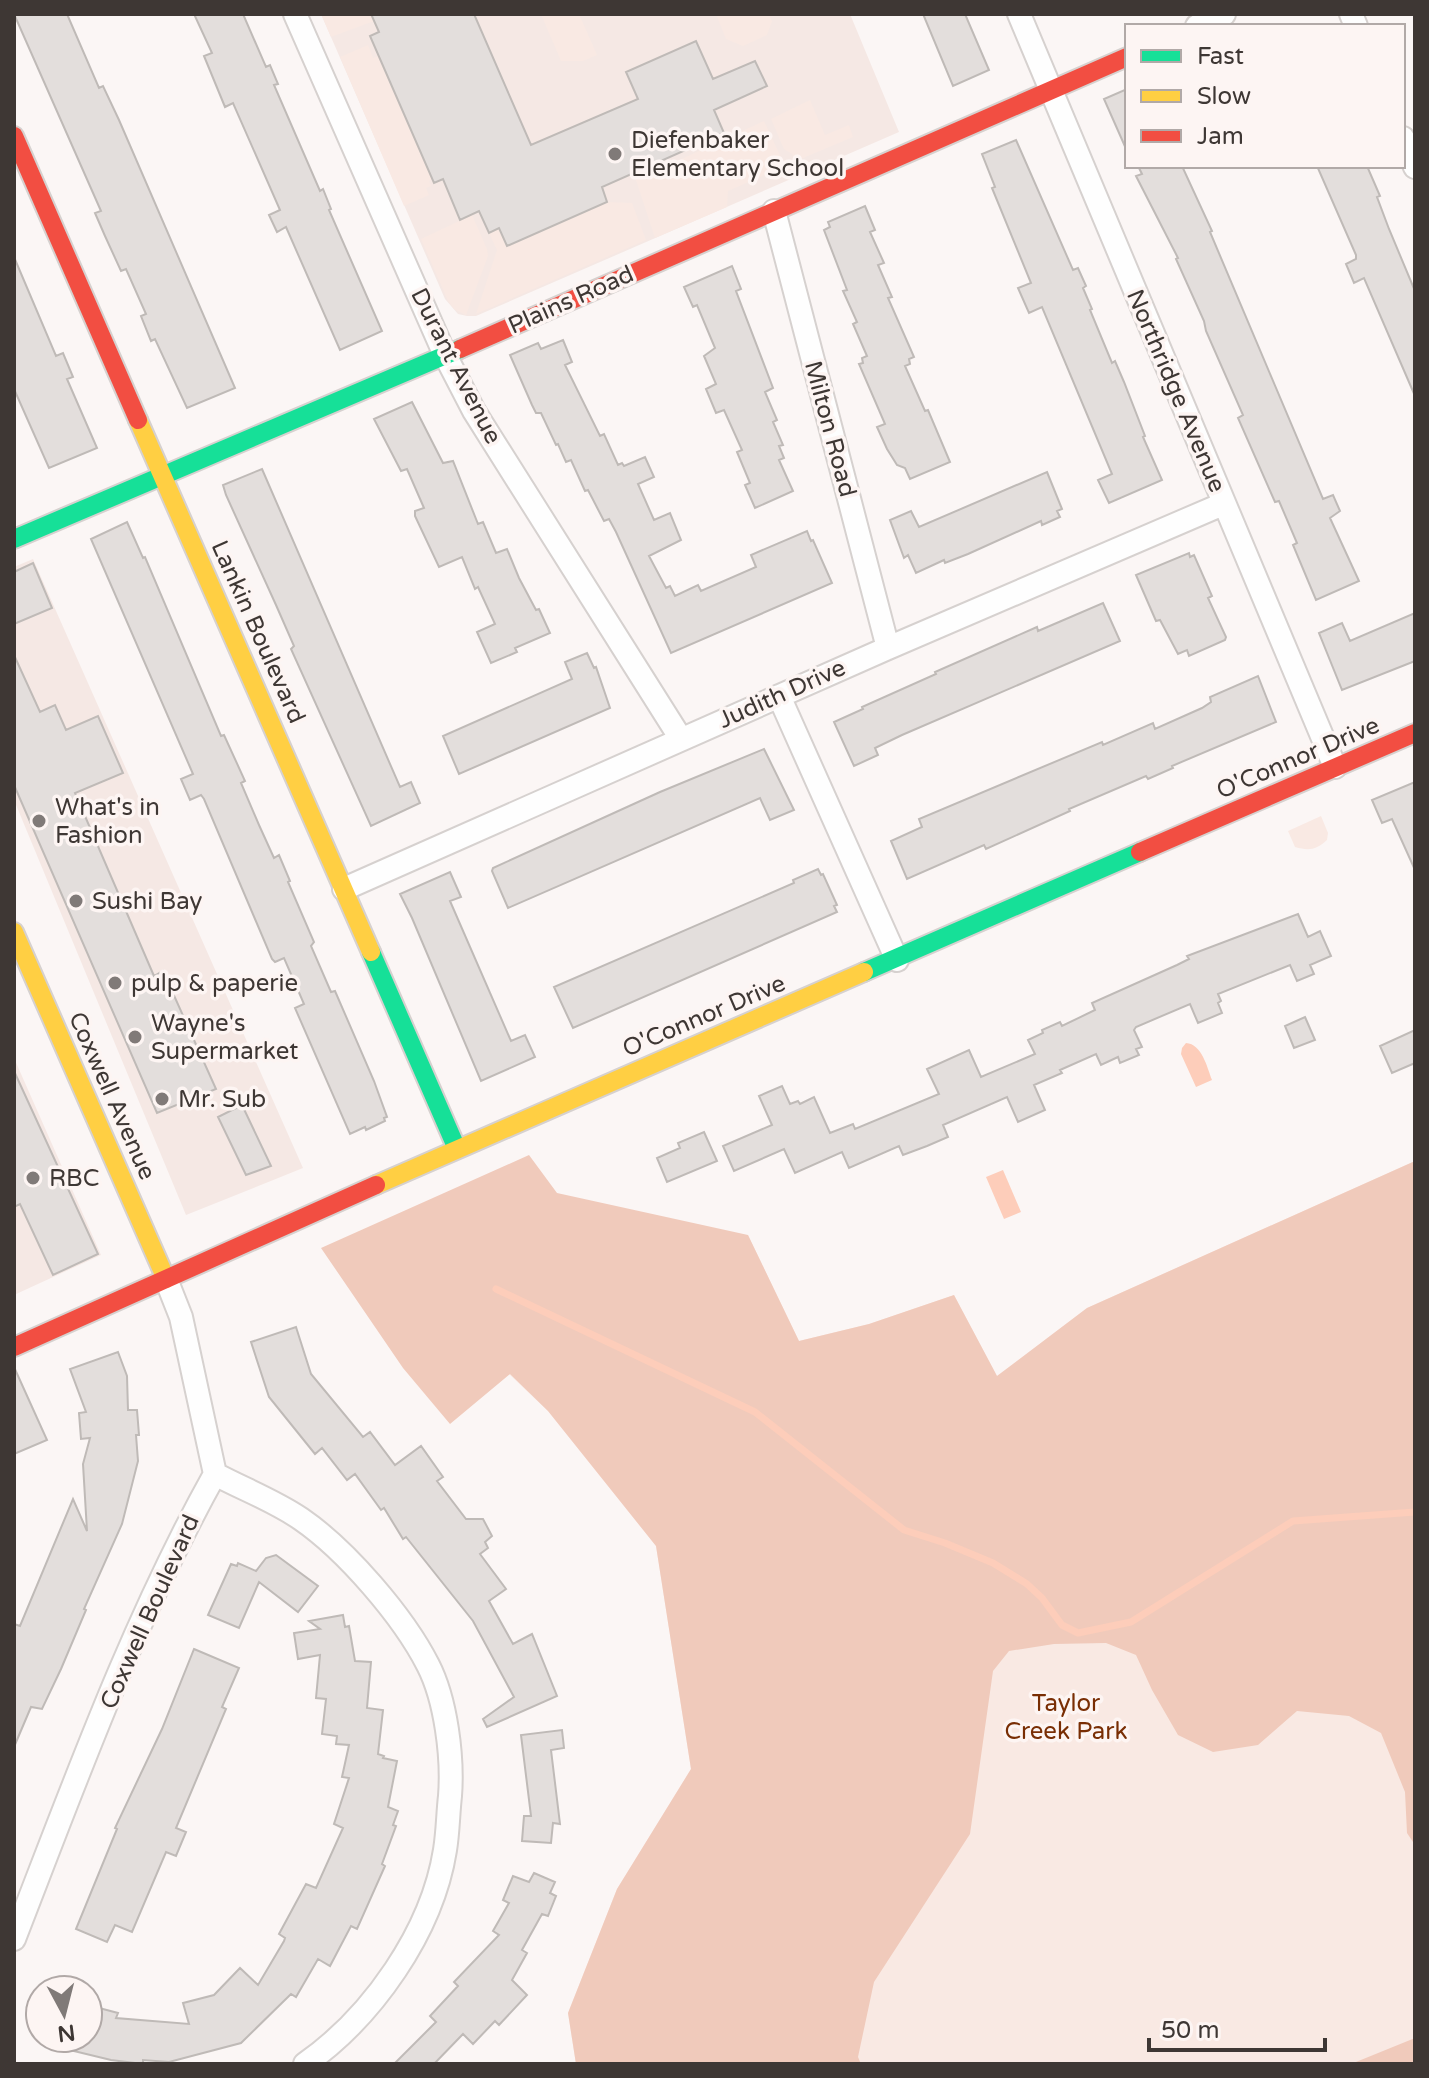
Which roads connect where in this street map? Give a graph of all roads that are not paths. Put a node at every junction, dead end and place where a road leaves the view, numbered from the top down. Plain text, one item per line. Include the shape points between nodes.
1 (295, 14) edge
2 (1019, 14) edge
3 (1224, 14) edge
4 (1202, 24) edge
5 (1125, 58) edge
6 (1051, 90) junction
7 (14, 136) edge
8 (1405, 143) edge
9 (1415, 167) edge
10 (774, 211) junction
11 (445, 355) junction
12 (163, 476) junction
13 (1223, 504) junction
14 (14, 539) edge
15 (888, 648) junction
16 (779, 696) junction
17 (1415, 733) edge
18 (681, 739) junction
19 (1335, 767) junction
20 (344, 889) junction
21 (14, 932) edge
22 (897, 960) junction
23 (457, 1149) junction
24 (166, 1279) junction
25 (14, 1347) edge
26 (215, 1474) junction
27 (14, 1939) edge
28 (305, 2064) edge

1 - 11 street, Durant Avenue
2 - 6 street, Northridge Avenue
3 - 4 street
5 - 6 street, Plains Road
6 - 10 street, Plains Road
6 - 13 street, Northridge Avenue
7 - 12 street, Lankin Boulevard
8 - 9 street
10 - 11 street, Plains Road
10 - 15 street, Milton Road
11 - 12 street, Plains Road
11 - 18 street, Durant Avenue via 474,411
12 - 14 street, Plains Road
12 - 20 street, Lankin Boulevard
13 - 15 street, Judith Drive
13 - 19 street, Northridge Avenue
15 - 16 street, Judith Drive
16 - 18 street, Judith Drive
16 - 22 street
17 - 19 street, O'Connor Drive
18 - 20 street, Judith Drive
19 - 22 street, O'Connor Drive
20 - 23 street, Lankin Boulevard
21 - 24 street, Coxwell Avenue
22 - 23 street, O'Connor Drive
23 - 24 street, O'Connor Drive
24 - 25 street, O'Connor Drive
24 - 26 street via 181,1317
26 - 27 street, Coxwell Boulevard via 177,1543
26 - 28 street via 301,1519 357,1568 429,1666 447,1724 452,1769 445,1851 427,1912 402,1960 357,2020

